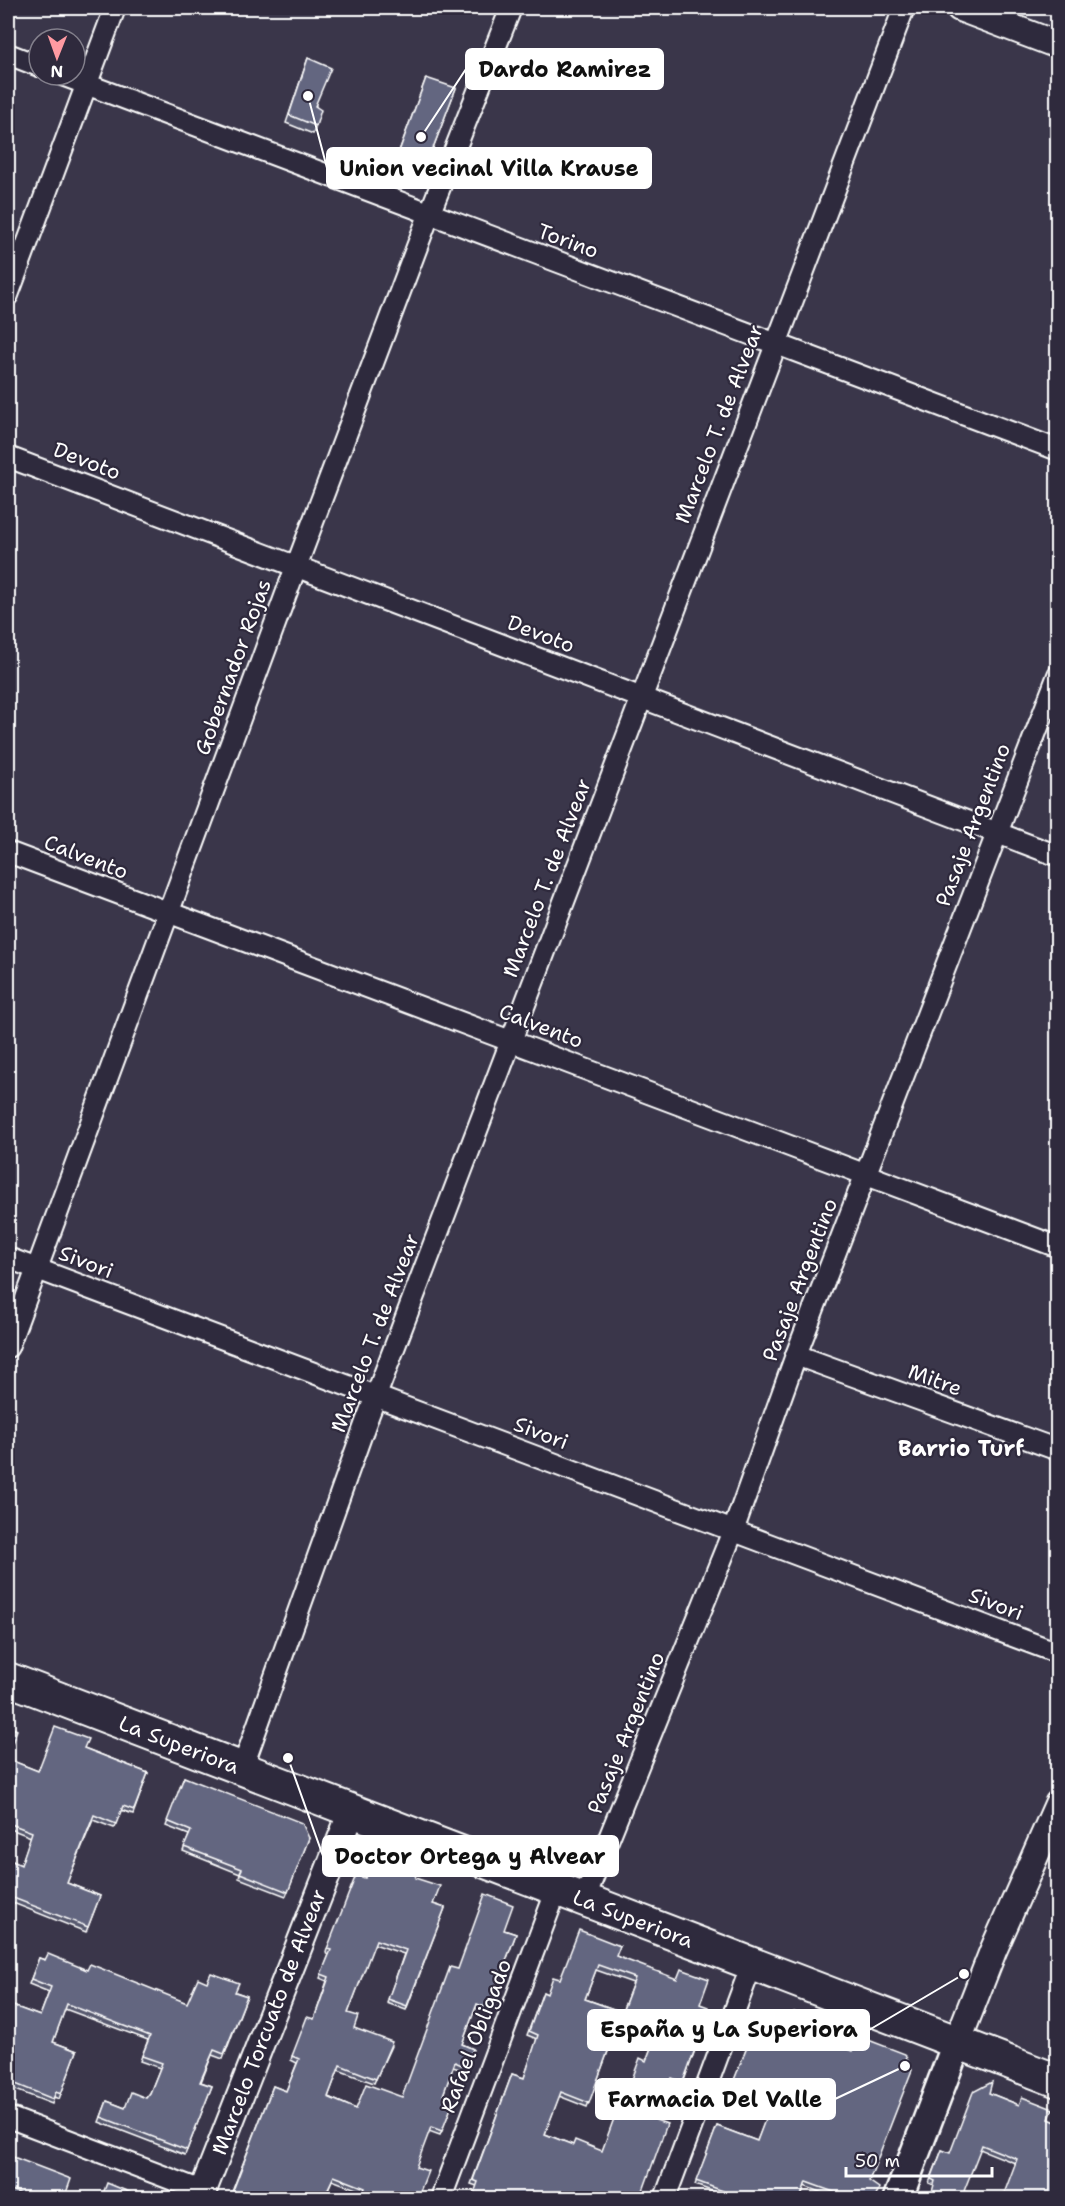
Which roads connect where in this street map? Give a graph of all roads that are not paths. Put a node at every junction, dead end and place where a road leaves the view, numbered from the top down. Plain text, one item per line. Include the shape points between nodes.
1 (116, 8) edge
2 (511, 8) edge
3 (904, 8) edge
4 (960, 8) edge
5 (1058, 45) edge
6 (8, 54) edge
7 (27, 61) edge
8 (87, 81) edge
9 (87, 84) edge
10 (85, 87) edge
11 (429, 215) junction
12 (8, 295) edge
13 (776, 344) junction
14 (1058, 450) edge
15 (8, 457) edge
16 (296, 567) junction
17 (1058, 675) edge
18 (641, 698) junction
19 (996, 832) junction
20 (8, 852) edge
21 (1058, 856) edge
22 (167, 914) junction
23 (511, 1040) junction
24 (866, 1176) junction
25 (1058, 1247) edge
26 (8, 1258) edge
27 (38, 1270) junction
28 (8, 1347) edge
29 (796, 1355) junction
30 (376, 1397) junction
31 (1058, 1450) edge
32 (733, 1531) junction
33 (1058, 1653) edge
34 (8, 1679) edge
35 (242, 1769) junction
36 (1058, 1804) edge
37 (352, 1811) junction
38 (571, 1895) junction
39 (752, 1964) junction
40 (957, 2043) junction
41 (1058, 2081) edge
42 (8, 2117) edge
43 (201, 2195) edge
44 (441, 2199) edge
45 (665, 2199) edge
46 (898, 2199) edge

1 - 8 street
2 - 11 street, Gobernador Rojas
3 - 13 street, Marcelo T. de Alvear
4 - 5 street
6 - 7 street
9 - 11 street, Torino
10 - 12 street
11 - 13 street, Torino
11 - 16 street, Gobernador Rojas
13 - 14 street, Torino
13 - 18 street, Marcelo T. de Alvear
15 - 16 street, Devoto
16 - 18 street, Devoto
16 - 22 street, Gobernador Rojas
17 - 19 street, Pasaje Argentino
18 - 19 street, Devoto
18 - 23 street, Marcelo T. de Alvear
19 - 21 street, Devoto
19 - 24 street, Pasaje Argentino
20 - 22 street, Calvento
22 - 23 street, Calvento
22 - 27 street, Gobernador Rojas
23 - 24 street, Calvento
23 - 30 street, Marcelo T. de Alvear
24 - 25 street, Calvento
24 - 29 street, Pasaje Argentino
26 - 27 street, Sivori
27 - 28 street, Gobernador Rojas
27 - 30 street, Sivori
29 - 31 street, Mitre
29 - 32 street, Pasaje Argentino
30 - 32 street, Sivori
30 - 35 street, Marcelo T. de Alvear
32 - 33 street, Sivori
32 - 38 street, Pasaje Argentino
34 - 35 main road, La Superiora
35 - 37 main road, La Superiora
36 - 40 street
37 - 38 main road, La Superiora
37 - 43 street, Marcelo Torcuato de Alvear
38 - 39 main road, La Superiora
38 - 44 street, Rafael Obligado
39 - 40 main road, La Superiora
39 - 45 street
40 - 41 main road, La Superiora
40 - 46 main road
42 - 43 street

